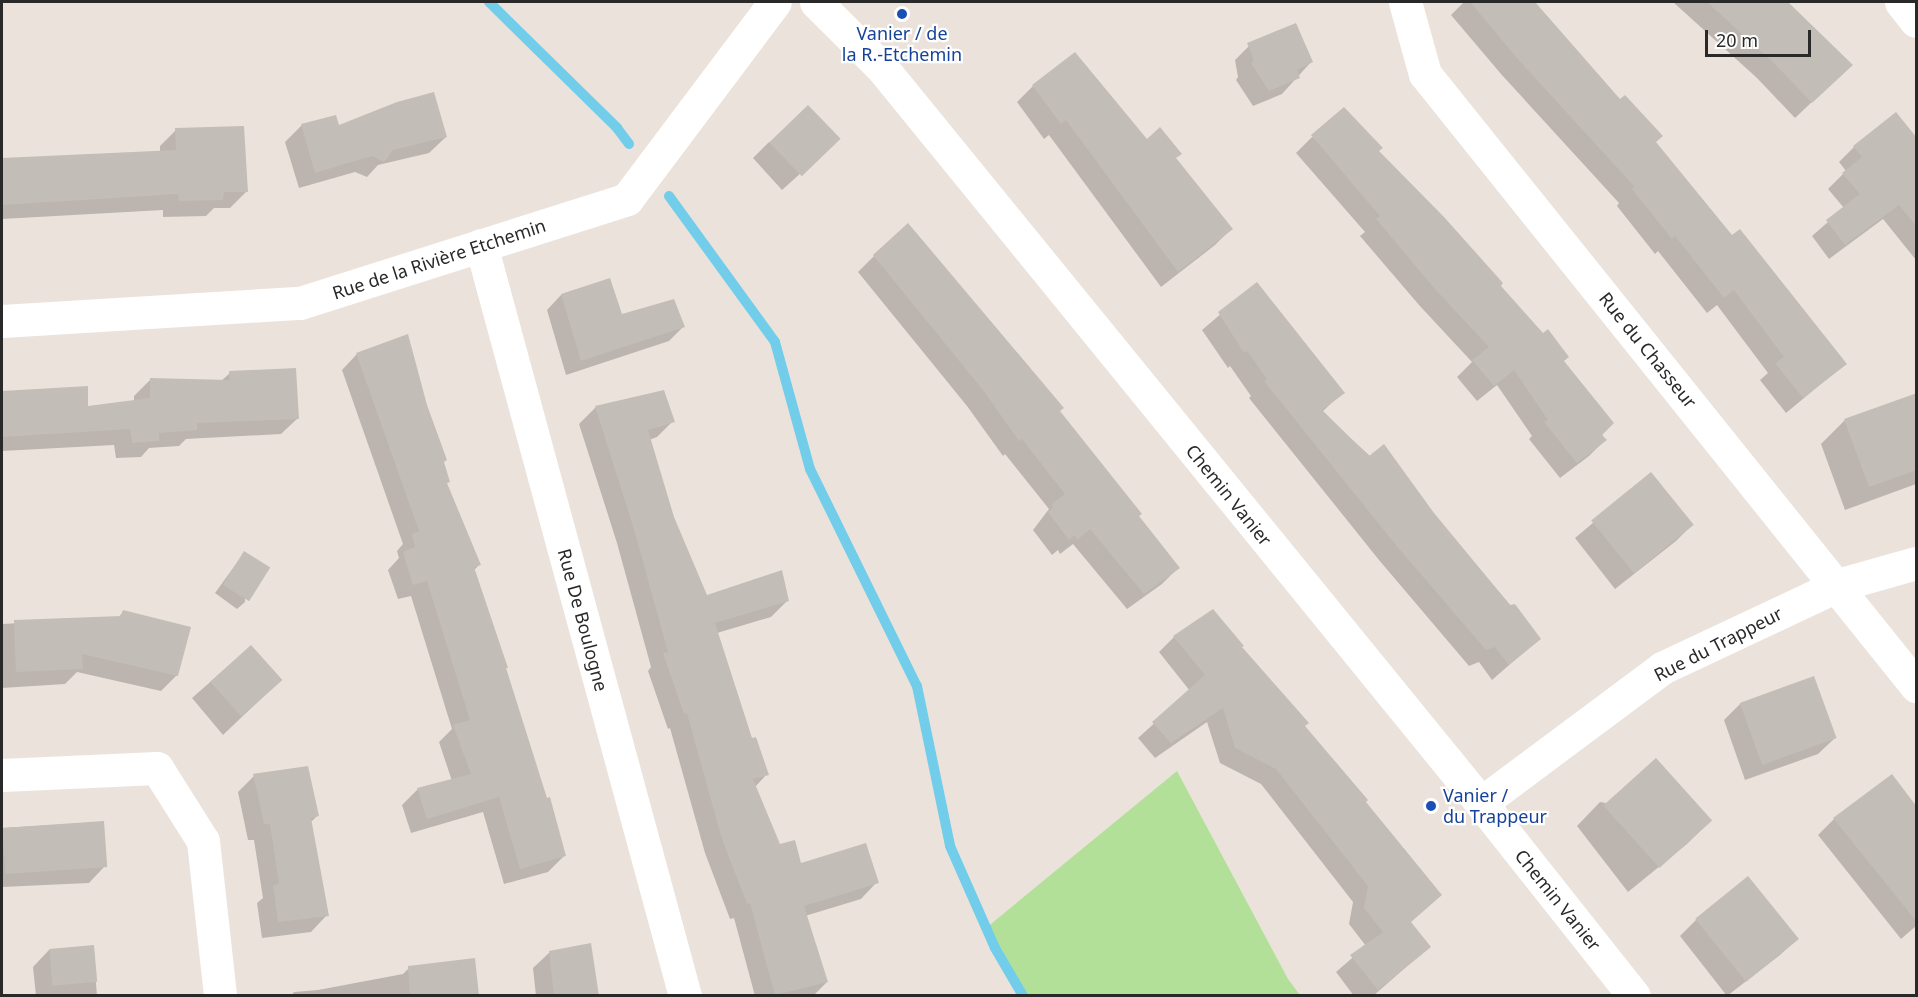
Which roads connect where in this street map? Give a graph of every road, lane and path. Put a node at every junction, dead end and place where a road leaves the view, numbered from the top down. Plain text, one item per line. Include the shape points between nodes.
1 (775, 2) edge
2 (816, 2) edge
3 (1405, 2) edge
4 (1901, 2) edge
5 (1917, 21) edge
6 (481, 245) junction
7 (2, 321) edge
8 (1917, 563) edge
9 (1838, 585) junction
10 (1917, 686) edge
11 (2, 775) edge
12 (1481, 803) junction
13 (220, 996) edge
14 (685, 996) edge
15 (1634, 996) edge

1 - 6 street, Rue de la Rivière Etchemin via 627,199
2 - 12 street, Chemin Vanier via 883,69
3 - 9 street, Rue du Chasseur via 1425,74
4 - 5 street
6 - 7 street, Rue de la Rivière Etchemin via 300,303
6 - 14 street, Rue De Boulogne
8 - 9 street, Rue du Trappeur
9 - 10 street, Rue du Chasseur
9 - 12 street, Rue du Trappeur via 1662,668
11 - 13 street via 157,768 203,841
12 - 15 street, Chemin Vanier

